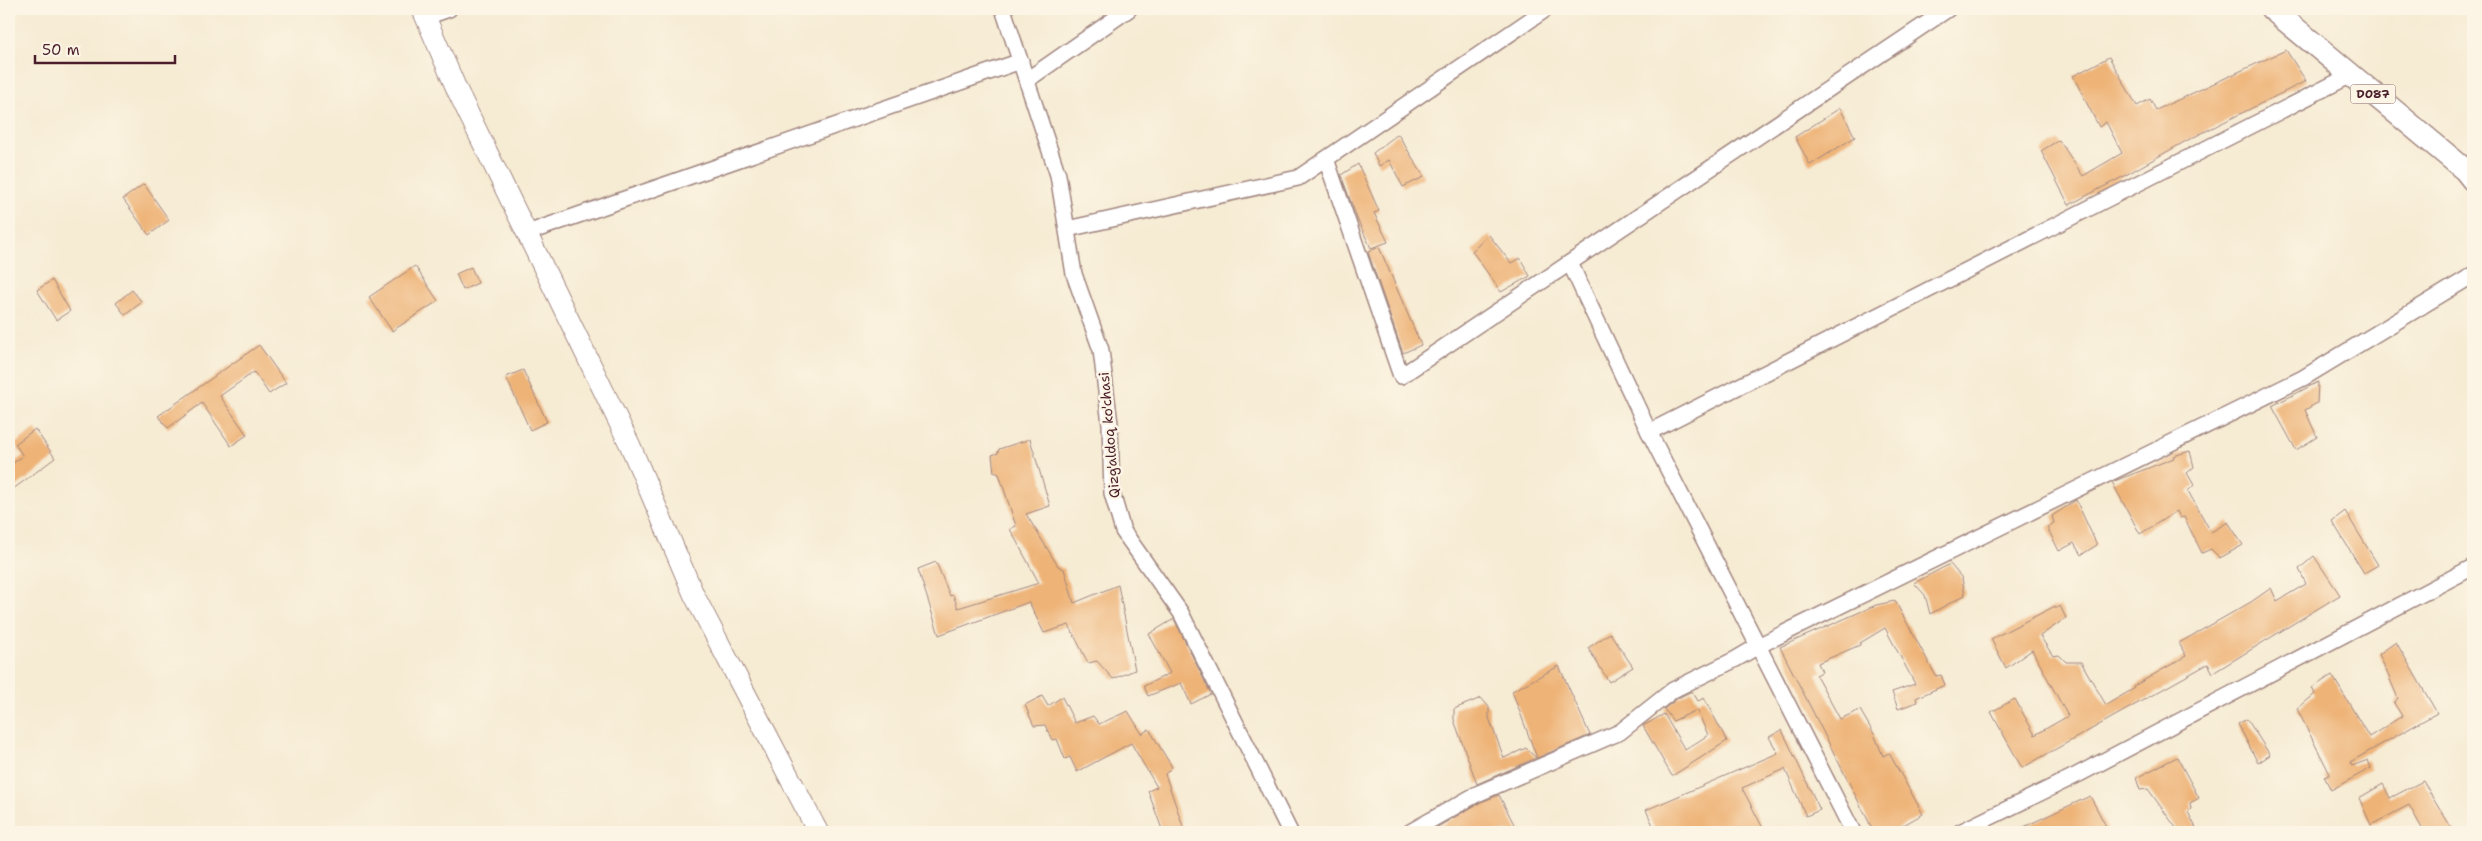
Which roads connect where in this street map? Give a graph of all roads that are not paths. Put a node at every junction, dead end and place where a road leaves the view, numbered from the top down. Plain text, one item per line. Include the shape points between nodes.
1 (449, 9) edge
2 (1003, 9) edge
3 (1129, 9) edge
4 (1546, 9) edge
5 (1948, 9) edge
6 (2272, 9) edge
7 (424, 13) edge
8 (1021, 61) junction
9 (2351, 75) junction
10 (1027, 80) junction
11 (1326, 159) junction
12 (2473, 180) edge
13 (1067, 229) junction
14 (528, 234) junction
15 (1570, 263) junction
16 (2473, 275) edge
17 (1650, 432) junction
18 (2473, 567) edge
19 (1758, 646) junction
20 (818, 832) edge
21 (1290, 832) edge
22 (1410, 832) edge
23 (1853, 832) edge
24 (1960, 832) edge

1 - 7 street
2 - 8 street, Qizg'aldoq ko'chasi
3 - 10 street
4 - 11 street
5 - 15 street
6 - 9 main road, D087
7 - 14 street via 457,90
8 - 10 street, Qizg'aldoq ko'chasi
8 - 14 street
9 - 12 main road, D087
9 - 17 street
10 - 13 street, Qizg'aldoq ko'chasi via 1058,175
11 - 13 street via 1298,178
11 - 15 street via 1401,376
13 - 21 street, Qizg'aldoq ko'chasi via 1074,274 1101,350 1110,424 1112,494 1123,531 1181,613
14 - 20 street via 630,445 694,595
15 - 17 street
16 - 19 street via 2304,378
17 - 19 street
18 - 24 street via 2079,774
19 - 22 street via 1673,690 1620,732 1477,794
19 - 23 street

